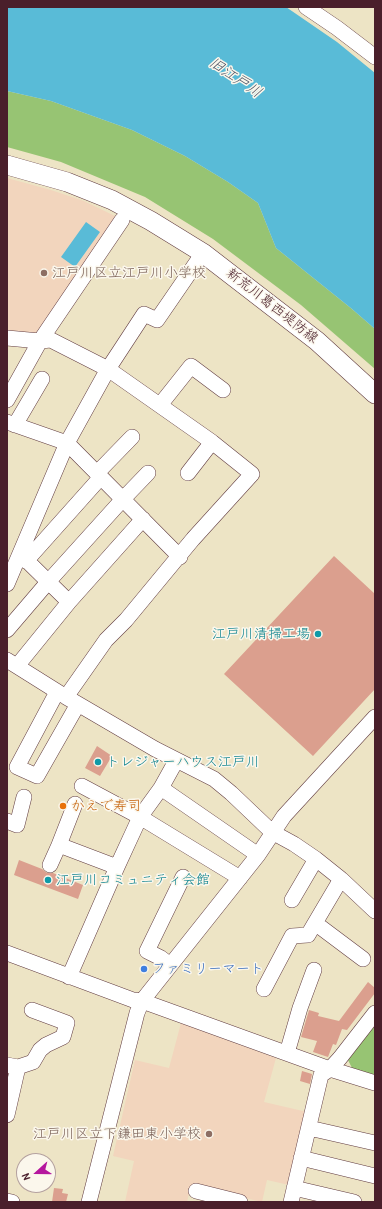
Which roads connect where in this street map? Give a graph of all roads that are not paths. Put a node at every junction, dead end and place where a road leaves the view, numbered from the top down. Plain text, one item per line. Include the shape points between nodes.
1 (306, 7) edge
2 (375, 57) edge
3 (7, 165) edge
4 (122, 220) dead end
5 (203, 253) junction
6 (7, 338) edge
7 (40, 341) junction
8 (108, 369) junction
9 (42, 379) dead end
10 (223, 390) dead end
11 (375, 394) edge
12 (7, 400) edge
13 (160, 405) junction
14 (11, 423) edge
15 (132, 437) dead end
16 (67, 442) junction
17 (212, 442) junction
18 (148, 473) dead end
19 (188, 473) dead end
20 (99, 475) junction
21 (123, 499) junction
22 (143, 518) junction
23 (23, 557) junction
24 (180, 557) junction
25 (8, 577) edge
26 (48, 582) junction
27 (69, 602) junction
28 (7, 630) edge
29 (12, 663) edge
30 (67, 698) junction
31 (375, 717) edge
32 (176, 761) junction
33 (82, 786) dead end
34 (161, 788) junction
35 (24, 797) dead end
36 (75, 804) dead end
37 (140, 817) junction
38 (7, 821) edge
39 (272, 832) junction
40 (59, 845) junction
41 (258, 855) junction
42 (316, 859) junction
43 (50, 865) dead end
44 (117, 866) junction
45 (182, 877) dead end
46 (240, 878) junction
47 (341, 879) junction
48 (292, 900) dead end
49 (375, 911) edge
50 (315, 923) junction
51 (7, 953) edge
52 (363, 958) dead end
53 (170, 964) junction
54 (314, 970) dead end
55 (68, 977) junction
56 (264, 989) dead end
57 (142, 1001) junction
58 (32, 1010) dead end
59 (375, 1012) edge
60 (287, 1053) junction
61 (13, 1066) edge
62 (330, 1069) junction
63 (375, 1083) edge
64 (7, 1115) edge
65 (309, 1128) junction
66 (375, 1143) edge
67 (301, 1158) junction
68 (375, 1176) edge
69 (196, 1191) dead end
70 (292, 1195) edge
71 (7, 1201) edge
72 (12, 1202) edge
73 (89, 1202) edge
74 (240, 1202) edge
75 (354, 1202) edge

1 - 2 street
3 - 5 main road, 新荒川葛西堤防線 via 67,182 112,200
4 - 7 street
5 - 8 street via 157,320 144,314
5 - 11 main road, 新荒川葛西堤防線 via 316,341
6 - 7 street
7 - 8 street via 51,340
7 - 12 street
8 - 13 street
8 - 16 street
9 - 14 street
10 - 13 street via 191,366
13 - 17 street
14 - 16 street
15 - 20 street
16 - 20 street
16 - 23 street
17 - 19 street
17 - 24 street via 252,474
18 - 21 street
20 - 21 street
20 - 23 street
21 - 22 street
21 - 26 street
22 - 24 street
22 - 27 street
23 - 25 street
23 - 26 street
24 - 30 street via 106,640
26 - 27 street
26 - 28 street
27 - 29 street
29 - 30 street
30 - 30 street via 37,776 17,767
30 - 32 street
31 - 39 street via 289,810
32 - 34 street
32 - 39 street via 214,779
33 - 37 street
34 - 37 street
34 - 41 street
35 - 38 street via 17,824
36 - 40 street
37 - 44 street
37 - 46 street
39 - 41 street
39 - 42 street
40 - 43 street
40 - 44 street
41 - 46 street
42 - 47 street
42 - 48 street
44 - 55 street
45 - 53 street via 147,951
46 - 53 street
47 - 49 street
47 - 50 street
50 - 52 street
50 - 56 street via 308,935 292,936
51 - 55 street
53 - 57 street
54 - 60 street
55 - 57 street
57 - 60 street
57 - 73 street
58 - 61 street via 67,1023 63,1037 40,1050 33,1062
59 - 62 street
60 - 62 street
61 - 64 street
62 - 63 street
62 - 65 street via 321,1075
65 - 66 street
65 - 67 street
67 - 68 street
67 - 70 street
69 - 74 street
70 - 75 street
71 - 72 street

